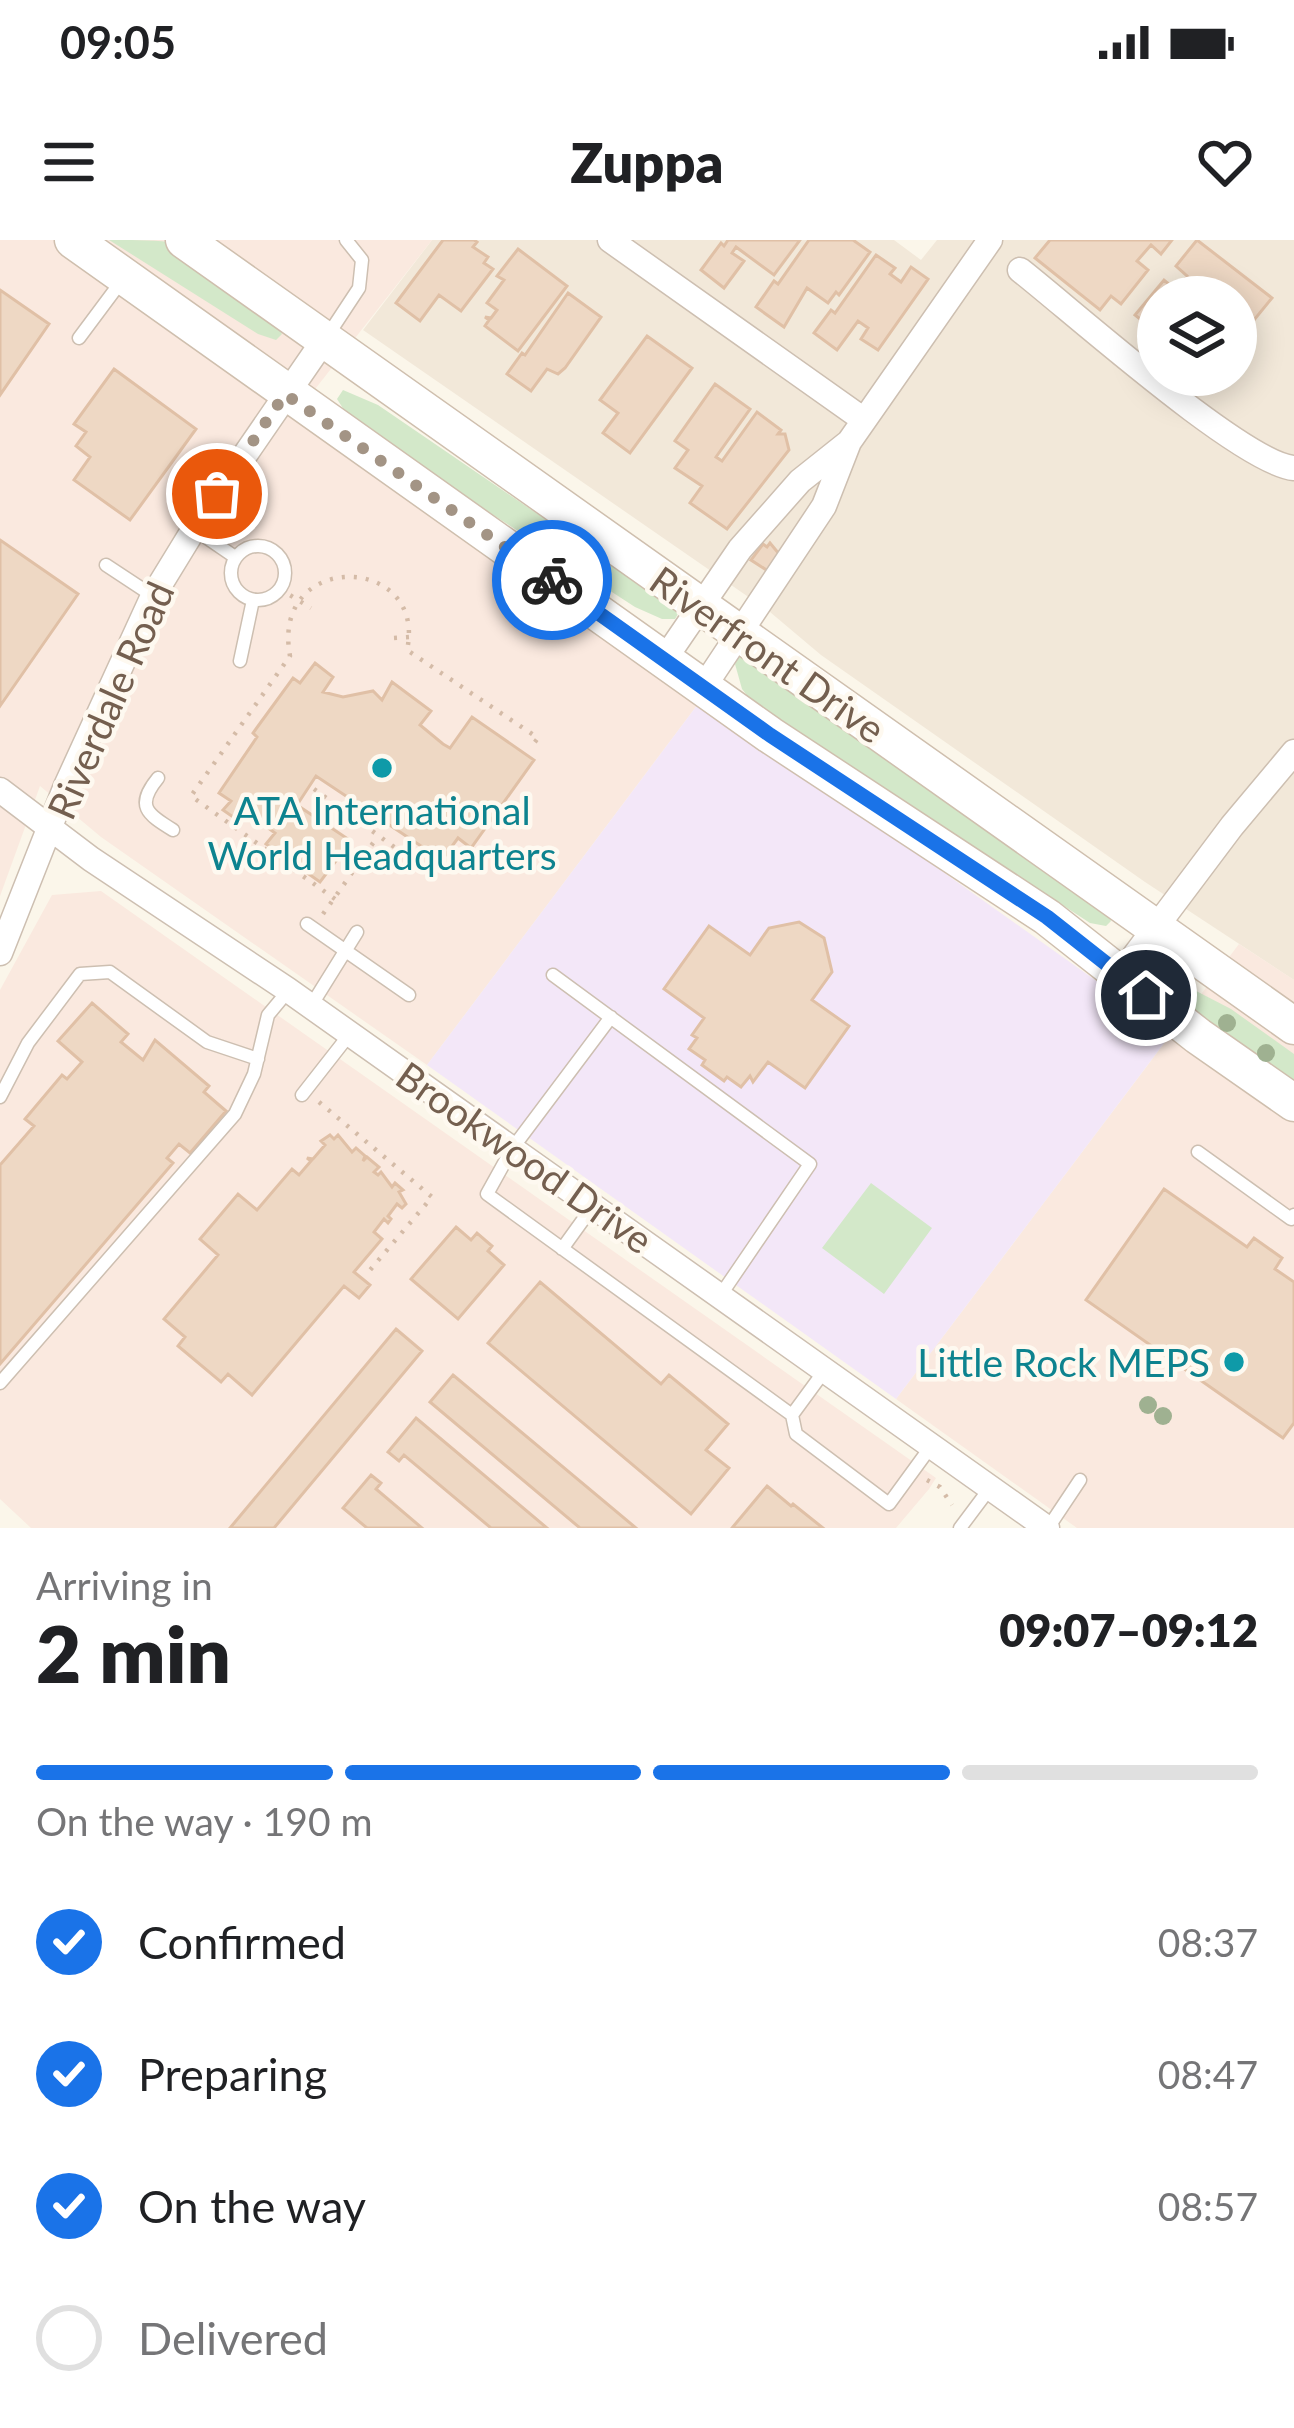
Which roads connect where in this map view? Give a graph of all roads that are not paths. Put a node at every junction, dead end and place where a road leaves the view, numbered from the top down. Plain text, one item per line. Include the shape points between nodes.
1 (73, 240) edge
2 (184, 240) edge
3 (346, 240) edge
4 (610, 240) edge
5 (990, 240) edge
6 (1020, 270) dead end
7 (124, 278) junction
8 (79, 338) dead end
9 (323, 340) junction
10 (285, 394) junction
11 (864, 420) junction
12 (849, 442) junction
13 (1294, 468) edge
14 (194, 529) junction
15 (236, 557) junction
16 (106, 565) dead end
17 (153, 596) junction
18 (253, 600) junction
19 (701, 604) junction
20 (742, 632) junction
21 (664, 660) junction
22 (239, 661) dead end
23 (704, 688) junction
24 (1294, 752) edge
25 (158, 778) dead end
26 (0, 790) edge
27 (51, 829) junction
28 (173, 830) dead end
29 (310, 926) road end
30 (1156, 927) junction
31 (357, 932) dead end
32 (345, 950) junction
33 (0, 953) edge
34 (553, 975) dead end
35 (1120, 975) junction
36 (288, 990) junction
37 (410, 995) dead end
38 (311, 1006) junction
39 (611, 1017) junction
40 (1294, 1026) edge
41 (350, 1034) junction
42 (258, 1059) junction
43 (304, 1093) road end
44 (0, 1096) edge
45 (1294, 1103) edge
46 (512, 1149) junction
47 (1198, 1152) dead end
48 (593, 1206) junction
49 (1293, 1218) edge
50 (562, 1249) junction
51 (720, 1296) junction
52 (825, 1370) junction
53 (0, 1383) edge
54 (792, 1415) junction
55 (932, 1445) junction
56 (1080, 1480) dead end
57 (991, 1487) junction
58 (960, 1528) edge
59 (1047, 1528) edge

1 - 7 street, Riverfront Drive
2 - 9 street, Riverfront Drive
3 - 9 lane via 362,260 359,288
4 - 11 street
5 - 11 street
6 - 13 street via 1213,424
7 - 8 lane
7 - 10 street, Riverfront Drive
9 - 10 street, Riverdale Road
9 - 19 street, Riverfront Drive
10 - 14 street, Riverdale Road
10 - 21 street, Riverfront Drive
11 - 12 street
12 - 19 street via 794,488
12 - 20 street via 824,506
14 - 15 lane
14 - 17 street, Riverdale Road
15 - 18 lane via 232,584
15 - 18 lane via 259,545 285,567 280,589
16 - 17 lane
17 - 27 street, Riverdale Road
18 - 22 lane
19 - 20 street, Riverfront Drive
19 - 21 street
20 - 23 street
20 - 30 street, Riverfront Drive
21 - 23 street, Riverfront Drive
23 - 35 street, Riverfront Drive via 1047,917
24 - 30 street
25 - 28 lane via 146,804
26 - 27 street, Brookwood Drive
27 - 33 street, Riverdale Road
27 - 36 street, Brookwood Drive
29 - 32 lane
30 - 35 street
30 - 40 street, Riverfront Drive
31 - 32 lane
32 - 37 lane
32 - 38 lane
34 - 39 lane
35 - 45 street, Riverfront Drive
36 - 38 street, Brookwood Drive
36 - 42 lane via 268,1015
38 - 41 street, Brookwood Drive
39 - 46 lane
39 - 51 lane via 810,1164
41 - 43 lane
41 - 46 street, Brookwood Drive
42 - 44 lane via 207,1042 110,972 80,974
42 - 53 lane via 235,1114
46 - 48 street, Brookwood Drive
46 - 50 lane via 487,1194
47 - 49 lane
48 - 50 lane
48 - 51 street, Brookwood Drive
50 - 54 lane
51 - 52 street, Brookwood Drive
52 - 54 lane
52 - 55 street, Brookwood Drive
54 - 55 lane via 796,1434 889,1504
55 - 57 street, Brookwood Drive
56 - 59 lane
57 - 58 lane
57 - 59 street, Brookwood Drive

